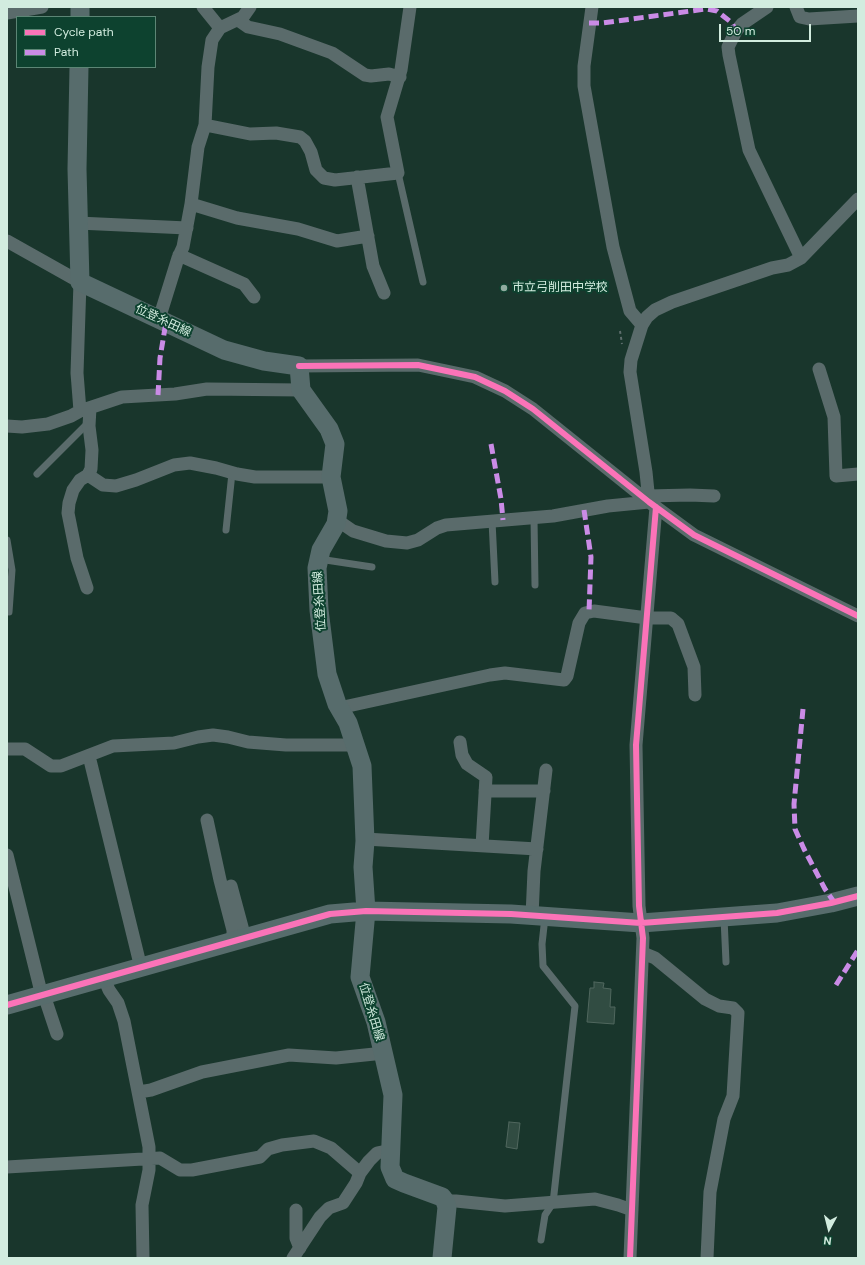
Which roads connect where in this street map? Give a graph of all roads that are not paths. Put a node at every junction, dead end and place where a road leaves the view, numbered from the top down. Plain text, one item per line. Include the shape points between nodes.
1 (42, 7) edge
2 (203, 7) edge
3 (250, 7) edge
4 (410, 7) edge
5 (592, 7) edge
6 (767, 7) edge
7 (796, 7) edge
8 (7, 13) edge
9 (858, 16) edge
10 (238, 20) junction
11 (220, 28) junction
12 (79, 68) edge
13 (400, 77) junction
14 (205, 125) junction
15 (398, 173) junction
16 (357, 178) junction
17 (858, 199) edge
18 (192, 204) junction
19 (78, 223) junction
20 (187, 228) junction
21 (368, 236) junction
22 (7, 241) edge
23 (179, 256) junction
24 (802, 258) junction
25 (80, 282) junction
26 (423, 282) dead end
27 (384, 293) dead end
28 (254, 297) dead end
29 (159, 319) junction
30 (642, 325) junction
31 (299, 366) junction
32 (819, 369) dead end
33 (301, 390) junction
34 (85, 409) junction
35 (89, 422) junction
36 (7, 426) edge
37 (232, 473) junction
38 (37, 474) dead end
39 (858, 474) edge
40 (88, 475) junction
41 (331, 477) junction
42 (714, 496) dead end
43 (651, 502) junction
44 (534, 518) junction
45 (337, 520) junction
46 (492, 521) junction
47 (226, 530) dead end
48 (7, 540) edge
49 (319, 559) junction
50 (372, 568) dead end
51 (495, 582) dead end
52 (535, 585) dead end
53 (87, 588) dead end
54 (9, 612) dead end
55 (858, 616) edge
56 (646, 618) junction
57 (695, 695) dead end
58 (339, 708) junction
59 (460, 742) dead end
60 (355, 744) junction
61 (7, 749) edge
62 (89, 756) junction
63 (546, 770) dead end
64 (486, 791) junction
65 (544, 791) junction
66 (207, 820) dead end
67 (365, 839) junction
68 (482, 846) junction
69 (537, 849) junction
70 (7, 855) edge
71 (231, 886) dead end
72 (858, 896) edge
73 (366, 911) junction
74 (538, 916) junction
75 (724, 917) junction
76 (641, 924) junction
77 (239, 940) junction
78 (642, 953) junction
79 (726, 962) dead end
80 (141, 968) junction
81 (104, 978) junction
82 (44, 995) junction
83 (7, 1005) edge
84 (57, 1034) dead end
85 (384, 1053) junction
86 (139, 1092) junction
87 (391, 1150) junction
88 (149, 1159) junction
89 (7, 1167) edge
90 (360, 1173) junction
91 (445, 1201) junction
92 (553, 1203) junction
93 (296, 1210) dead end
94 (632, 1210) junction
95 (541, 1240) dead end
96 (296, 1253) edge
97 (143, 1258) edge
98 (442, 1258) edge
99 (630, 1258) edge
100 (707, 1258) edge

1 - 8 street
2 - 11 street
3 - 10 street
4 - 13 street
5 - 30 street via 584,66 584,86 617,261 630,311
6 - 24 street via 736,31 728,47 729,55 749,150
7 - 9 street via 800,17 809,19
10 - 11 street
10 - 13 street via 248,28 280,34 332,53 365,75 389,74
11 - 14 street via 212,40
12 - 19 main road
13 - 15 street via 387,117
14 - 16 street via 250,134 276,133 300,137 306,141 316,170 324,178
14 - 18 street via 198,147
15 - 16 street
15 - 26 lane
16 - 21 street
17 - 24 street
18 - 20 street
18 - 21 street via 237,218 298,229 337,241
19 - 20 street
19 - 25 main road
20 - 23 street
21 - 27 street via 373,266
22 - 25 street
23 - 28 street via 244,284
23 - 29 street
24 - 30 street via 788,265 772,268 672,302 655,310
25 - 29 main road, 位登糸田線
25 - 34 street via 77,373
29 - 31 main road, 位登糸田線 via 224,350 264,361
30 - 43 street via 630,372
31 - 33 main road
31 - 43 street via 418,365 475,376 533,409
32 - 39 street via 834,417 836,476
33 - 34 street via 207,389 122,397
33 - 41 main road via 329,429 335,444
34 - 35 street
34 - 36 street via 48,424
35 - 38 lane
35 - 40 street via 92,450 91,469
37 - 40 street via 190,463 116,486 104,485
37 - 41 street via 255,477
37 - 47 lane
40 - 53 street via 80,480 73,490 68,513 77,558
41 - 45 main road via 338,511
42 - 43 street via 690,495
43 - 44 street
43 - 55 street via 694,535
43 - 56 street
44 - 46 street
44 - 52 lane
45 - 46 street via 353,531 386,541 407,543 446,525
45 - 49 main road, 位登糸田線 via 320,550
46 - 51 lane
48 - 54 lane via 12,570
49 - 50 lane
49 - 58 main road, 位登糸田線 via 319,610 327,674
56 - 57 street via 671,618 678,624 694,667
56 - 58 street via 594,611 585,613 579,623 568,676 564,680 505,673
56 - 76 street via 636,745
58 - 60 main road, 位登糸田線 via 348,723
59 - 64 street via 462,755 467,764 486,777
60 - 62 street via 286,746 213,735 174,743 113,746
60 - 67 main road, 位登糸田線 via 362,766
61 - 62 street via 25,749 51,766 61,766
62 - 80 street
63 - 65 street
64 - 65 street
64 - 68 street
65 - 69 street
66 - 77 street via 233,930
67 - 68 street
67 - 73 main road, 位登糸田線 via 363,867
68 - 69 street
69 - 74 street via 534,872
70 - 82 street via 40,988
71 - 77 street
72 - 75 main road via 777,913
73 - 74 main road
73 - 77 main road via 330,914
73 - 85 main road, 位登糸田線 via 360,977
74 - 76 main road
74 - 92 lane via 543,966 575,1006
75 - 76 main road
75 - 79 lane
76 - 78 street
77 - 80 main road
78 - 94 street
78 - 100 street via 655,958 705,999 719,1006 733,1008 738,1013 733,1096 724,1119 710,1192
80 - 81 main road
81 - 82 main road
81 - 86 street via 118,1003 124,1021
82 - 83 main road
82 - 84 street
85 - 86 street via 336,1058 282,1057 202,1072
85 - 87 main road, 位登糸田線 via 393,1095
86 - 88 street
87 - 90 street via 377,1153
87 - 91 main road, 位登糸田線 via 390,1167 395,1179
88 - 89 street
88 - 90 street via 160,1158 180,1170 192,1170 260,1157 268,1149 282,1144 314,1140 331,1148
88 - 97 street via 142,1205
90 - 96 street via 343,1203 329,1208 320,1217
91 - 92 street via 505,1206
91 - 98 main road via 447,1207
92 - 94 street via 596,1199
92 - 95 lane via 546,1215
93 - 96 street
94 - 99 street

